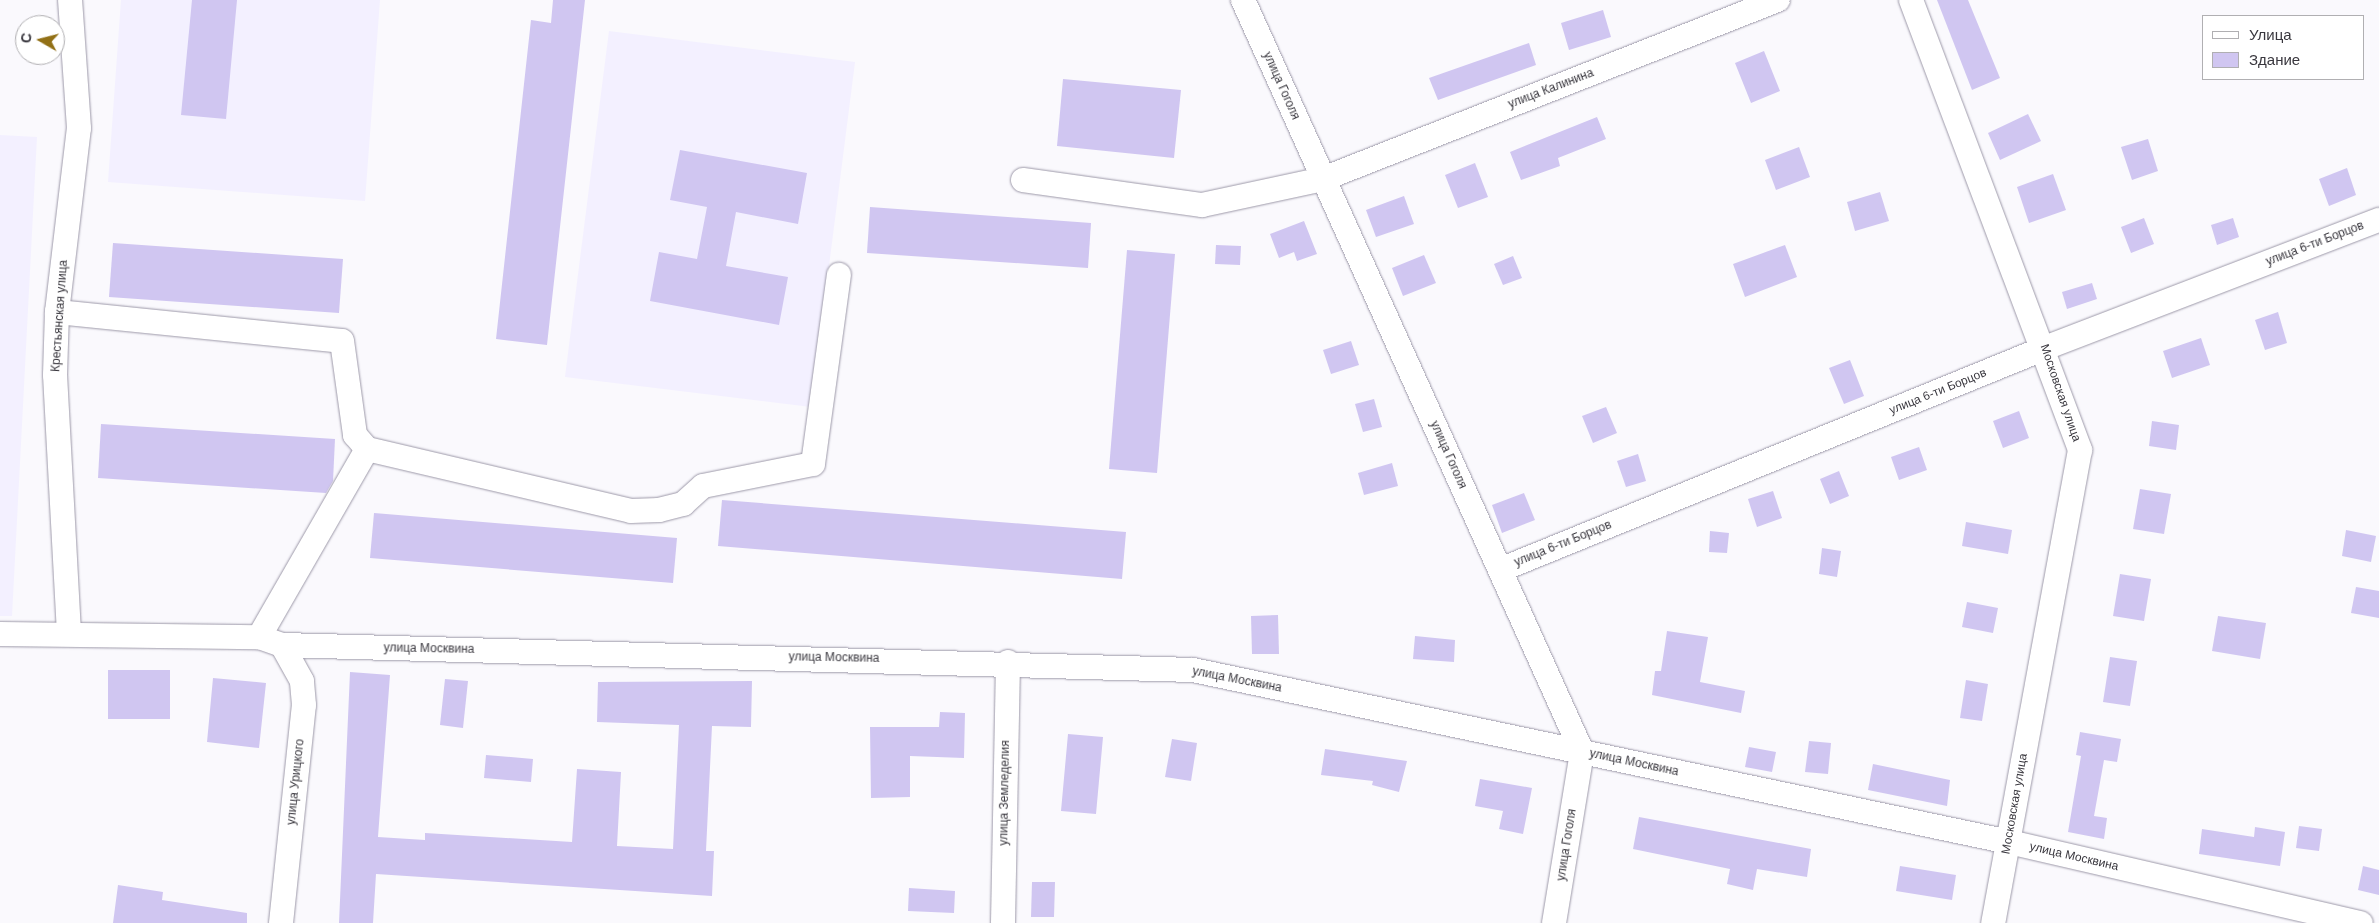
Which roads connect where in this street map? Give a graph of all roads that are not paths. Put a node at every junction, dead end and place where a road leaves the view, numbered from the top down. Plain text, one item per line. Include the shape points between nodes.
1 (70, 0) edge
2 (1243, 0) edge
3 (1778, 0) edge
4 (1911, 0) edge
5 (1323, 179) junction
6 (1023, 180) dead end
7 (2379, 220) edge
8 (839, 276) dead end
9 (57, 312) junction
10 (2045, 348) junction
11 (367, 449) junction
12 (1500, 570) junction
13 (0, 634) edge
14 (69, 634) junction
15 (259, 637) junction
16 (282, 645) junction
17 (1008, 662) junction
18 (1582, 752) junction
19 (2008, 842) junction
20 (281, 923) edge
21 (1003, 923) edge
22 (1554, 923) edge
23 (1993, 923) edge
24 (2361, 923) edge

1 - 9 street, Крестьянская улица via 79,128
2 - 5 street, улица Гоголя
3 - 5 street, улица Калинина
4 - 10 street, Московская улица
5 - 6 street, улица Калинина via 1202,205
5 - 12 street, улица Гоголя
7 - 10 street, улица 6-ти Борцов
8 - 11 street via 813,464 703,486 683,504 631,511
9 - 11 street via 342,341 355,435
9 - 14 street, Крестьянская улица via 55,375
10 - 12 street, улица 6-ти Борцов
10 - 19 street, Московская улица via 2080,450
11 - 15 street
12 - 18 street, улица Гоголя
13 - 14 street, улица Москвина
14 - 15 street, улица Москвина
15 - 16 street, улица Москвина
16 - 17 street, улица Москвина
16 - 20 street, улица Урицкого via 302,681 304,705
17 - 18 street, улица Москвина via 1193,670
17 - 21 street, улица Земледелия
18 - 19 street, улица Москвина
18 - 22 street, улица Гоголя
19 - 23 street, Московская улица
19 - 24 street, улица Москвина

